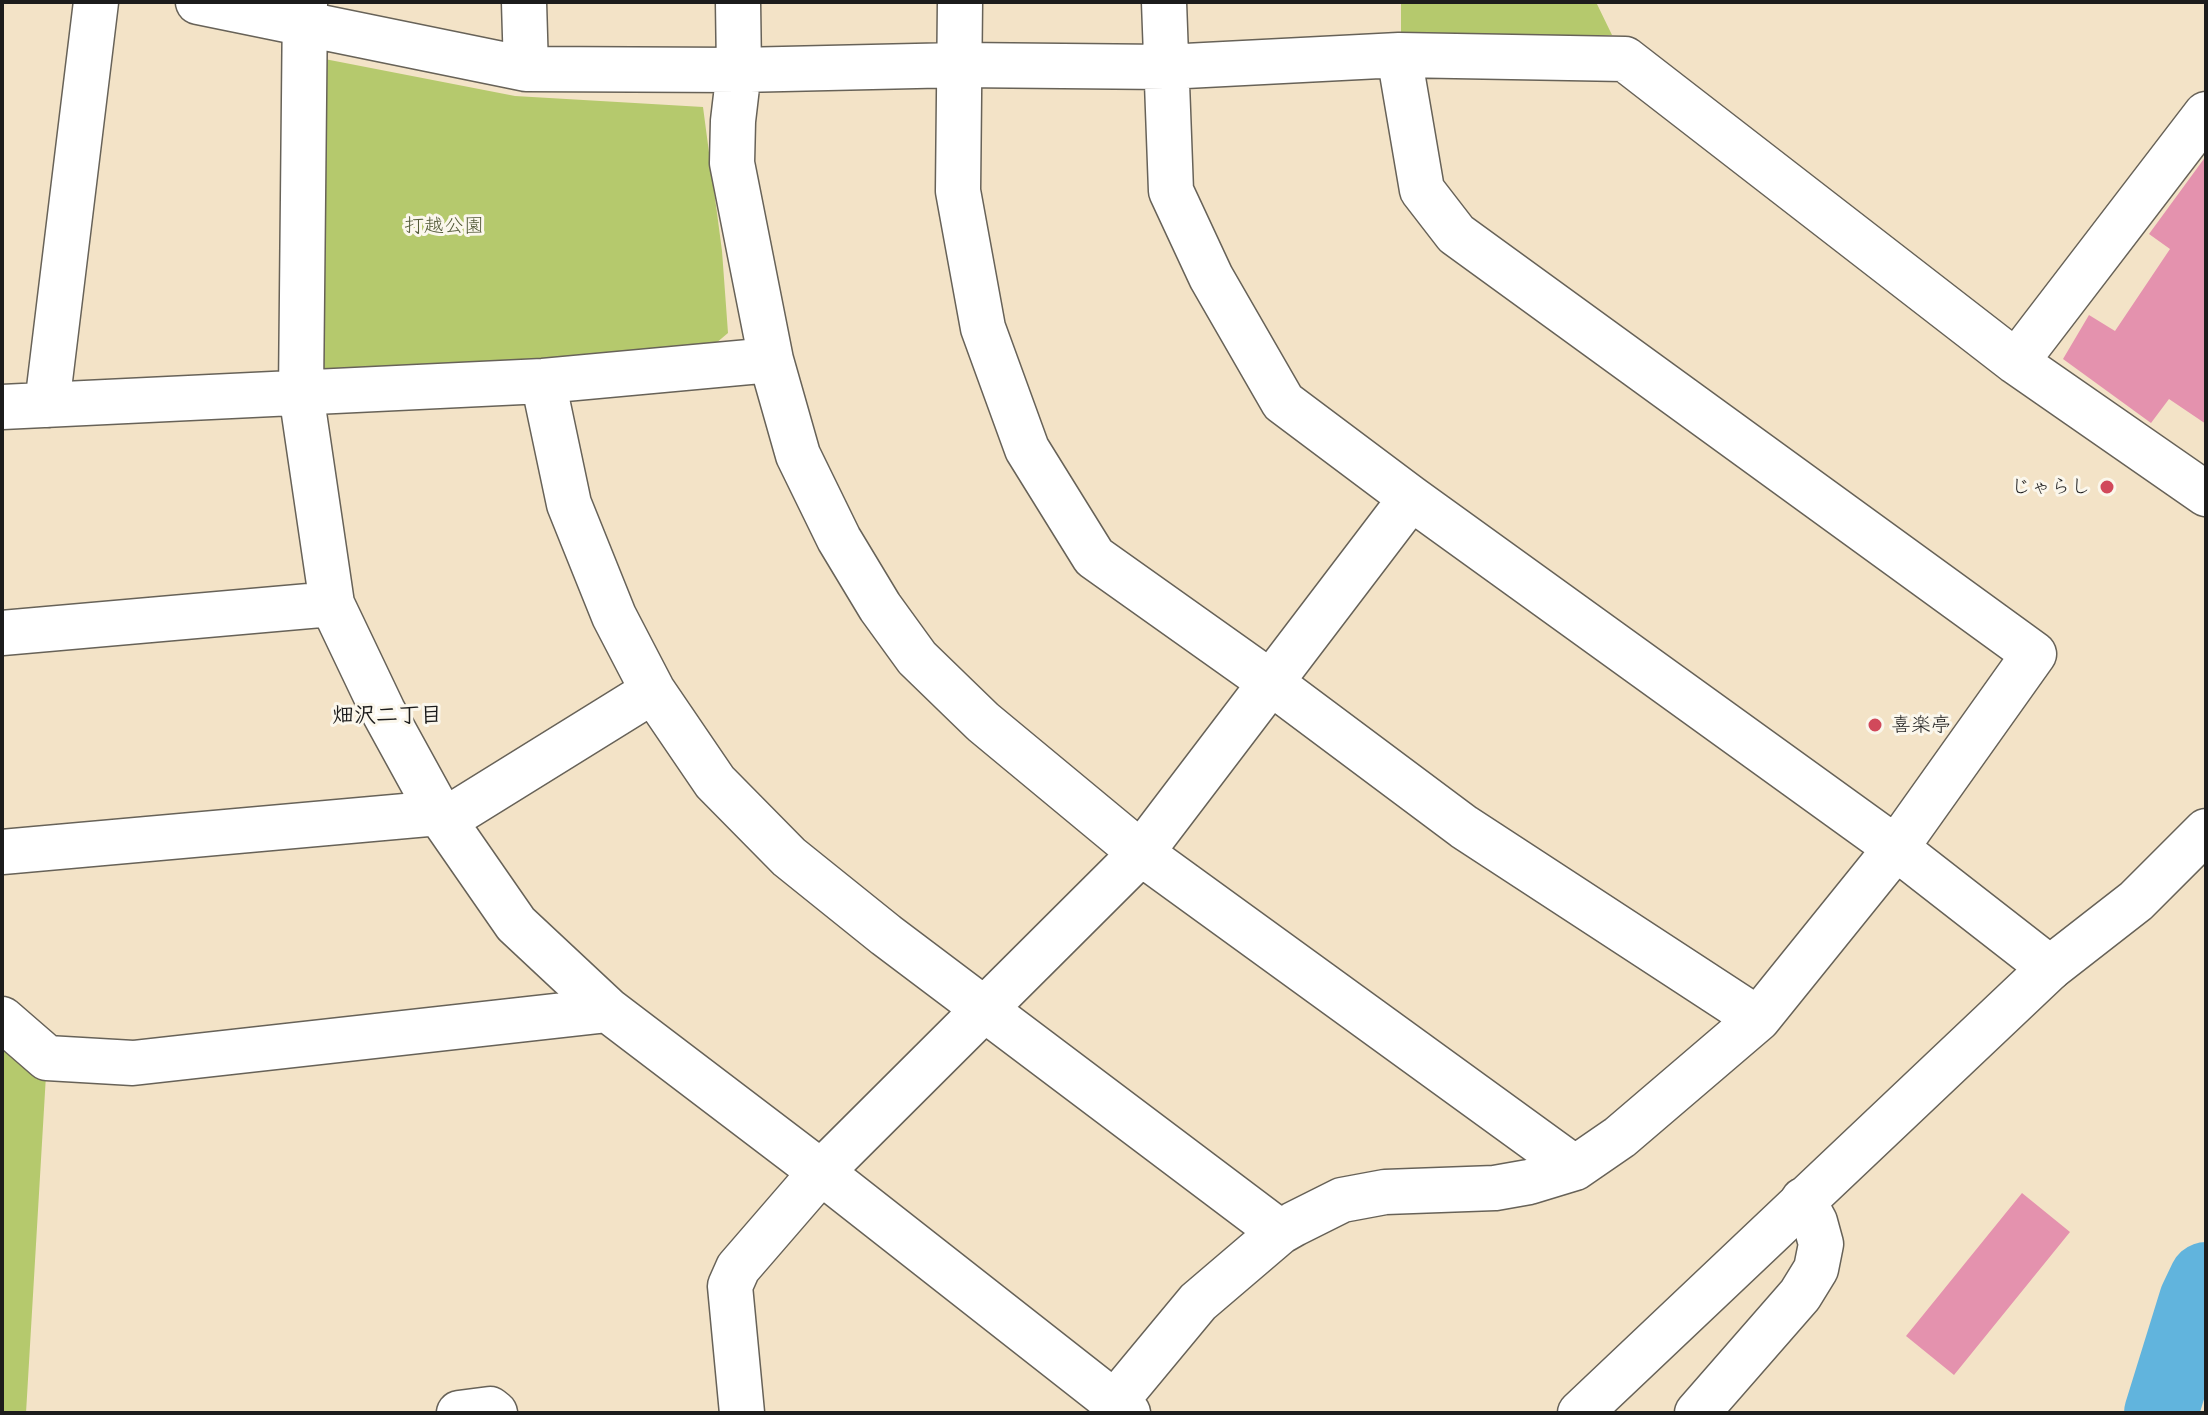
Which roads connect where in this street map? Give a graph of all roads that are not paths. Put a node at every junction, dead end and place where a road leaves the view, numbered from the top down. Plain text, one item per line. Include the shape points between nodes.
1 (96, 2) edge
2 (198, 2) edge
3 (524, 2) edge
4 (738, 2) edge
5 (960, 2) edge
6 (1164, 2) edge
7 (305, 13) edge
8 (1399, 55) junction
9 (960, 65) junction
10 (1166, 67) junction
11 (526, 69) junction
12 (739, 70) junction
13 (2206, 114) edge
14 (771, 360) junction
15 (2016, 362) junction
16 (543, 381) junction
17 (301, 393) junction
18 (47, 405) junction
19 (2, 407) edge
20 (2206, 494) edge
21 (1411, 498) junction
22 (332, 604) junction
23 (2, 633) edge
24 (1270, 682) junction
25 (653, 691) junction
26 (442, 816) junction
27 (2206, 831) edge
28 (1896, 848) junction
29 (2, 852) edge
30 (1141, 853) junction
31 (2050, 968) junction
32 (608, 1010) junction
33 (986, 1011) junction
34 (2, 1019) edge
35 (1758, 1019) junction
36 (1575, 1168) junction
37 (821, 1172) junction
38 (1803, 1200) junction
39 (1280, 1232) junction
40 (1108, 1405) edge
41 (459, 1413) edge
42 (495, 1413) edge
43 (742, 1413) edge
44 (1580, 1413) edge
45 (1697, 1413) edge

1 - 18 street
2 - 7 street
3 - 11 street
4 - 12 street
5 - 9 street
6 - 10 street
7 - 11 street
7 - 17 street
8 - 10 street
8 - 15 street via 1625,59
8 - 28 street via 1422,190 1456,234 2034,654
9 - 10 street
9 - 12 street
9 - 24 street via 958,191 983,328 1027,449 1094,557
10 - 21 street via 1171,191 1211,277 1283,402
11 - 12 street
12 - 14 street via 732,163
13 - 15 street
14 - 16 street
14 - 30 street via 798,455 839,539 917,658 983,722
15 - 20 street
16 - 17 street
16 - 25 street via 569,504 614,616
17 - 18 street
17 - 22 street
18 - 19 street
21 - 24 street
21 - 28 street
22 - 23 street
22 - 26 street via 383,711
24 - 30 street
24 - 35 street via 1464,827
25 - 26 street
25 - 33 street via 715,782 789,857
26 - 29 street
26 - 32 street via 516,924
27 - 31 street via 2136,901
28 - 31 street
28 - 35 street
30 - 33 street
30 - 36 street
31 - 38 street
32 - 34 street via 133,1063 47,1058
32 - 37 street
33 - 37 street
33 - 39 street
35 - 36 street via 1640,1121
36 - 39 street via 1495,1188 1385,1192 1342,1200
37 - 40 street
37 - 43 street via 738,1268 730,1286
38 - 44 street
38 - 45 street via 1821,1244 1816,1269 1800,1295
39 - 40 street via 1198,1302
41 - 42 street

